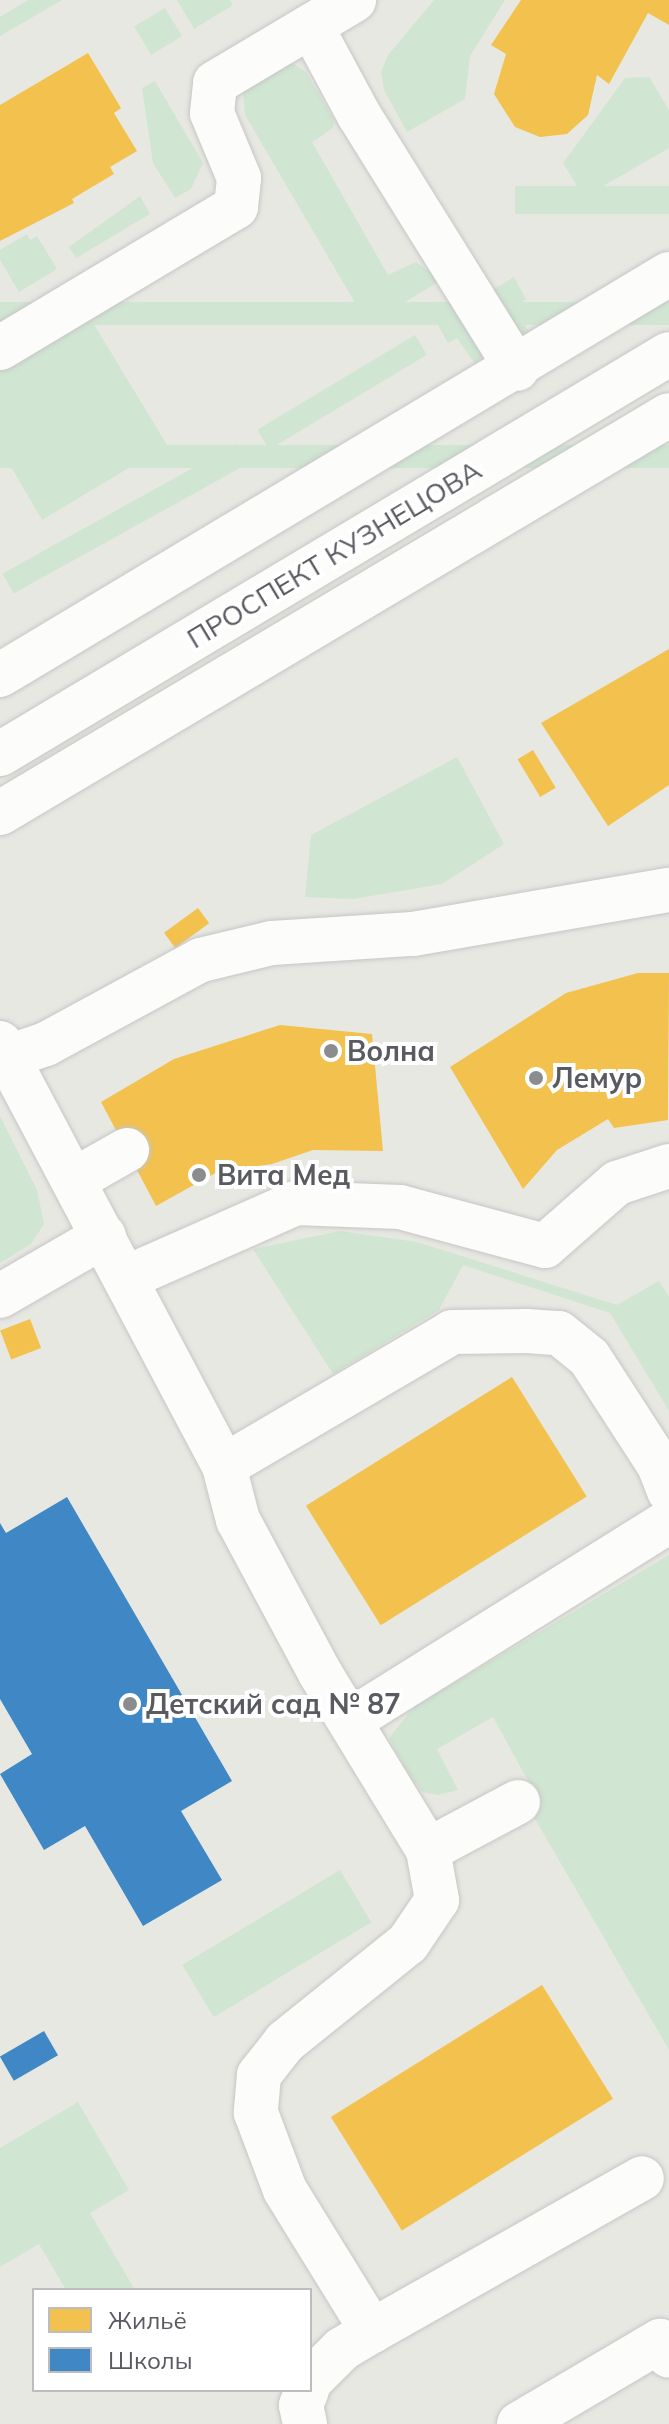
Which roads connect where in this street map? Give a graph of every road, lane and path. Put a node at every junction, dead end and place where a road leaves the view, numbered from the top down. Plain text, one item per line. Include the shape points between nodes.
1 (354, 0) edge
2 (311, 26) junction
3 (669, 274) edge
4 (0, 348) edge
5 (669, 354) edge
6 (517, 369) junction
7 (669, 415) edge
8 (0, 675) edge
9 (0, 754) edge
10 (0, 813) edge
11 (669, 890) edge
12 (4, 1050) edge
13 (127, 1150) dead end
14 (669, 1166) edge
15 (74, 1180) junction
16 (104, 1236) junction
17 (128, 1277) junction
18 (0, 1296) edge
19 (224, 1466) junction
20 (669, 1491) edge
21 (669, 1521) edge
22 (351, 1720) junction
23 (518, 1802) dead end
24 (428, 1850) junction
25 (642, 2178) dead end
26 (372, 2331) junction
27 (669, 2356) edge
28 (312, 2379) edge
29 (306, 2392) edge
30 (305, 2424) edge
31 (519, 2424) edge

1 - 2 street
2 - 4 street via 215,83 212,113 239,178 236,207
2 - 6 street
3 - 6 street
5 - 9 street, ПРОСПЕКТ КУЗНЕЦОВА
6 - 8 street
7 - 10 street, ПРОСПЕКТ КУЗНЕЦОВА
11 - 12 street via 413,934 272,943 201,960 46,1044
12 - 15 street
13 - 15 street
14 - 17 street via 617,1183 545,1246 400,1207 296,1203
15 - 16 street
16 - 17 street
16 - 18 street
17 - 19 street
19 - 20 street via 452,1332 527,1331 559,1333 589,1357 659,1465
19 - 22 street via 238,1520
21 - 22 street
22 - 24 street
23 - 24 street
24 - 26 street via 437,1900 408,1943 285,2042 259,2075 256,2113 285,2190
25 - 26 street
26 - 28 street via 342,2349
27 - 31 street via 660,2341
29 - 30 street via 301,2405

